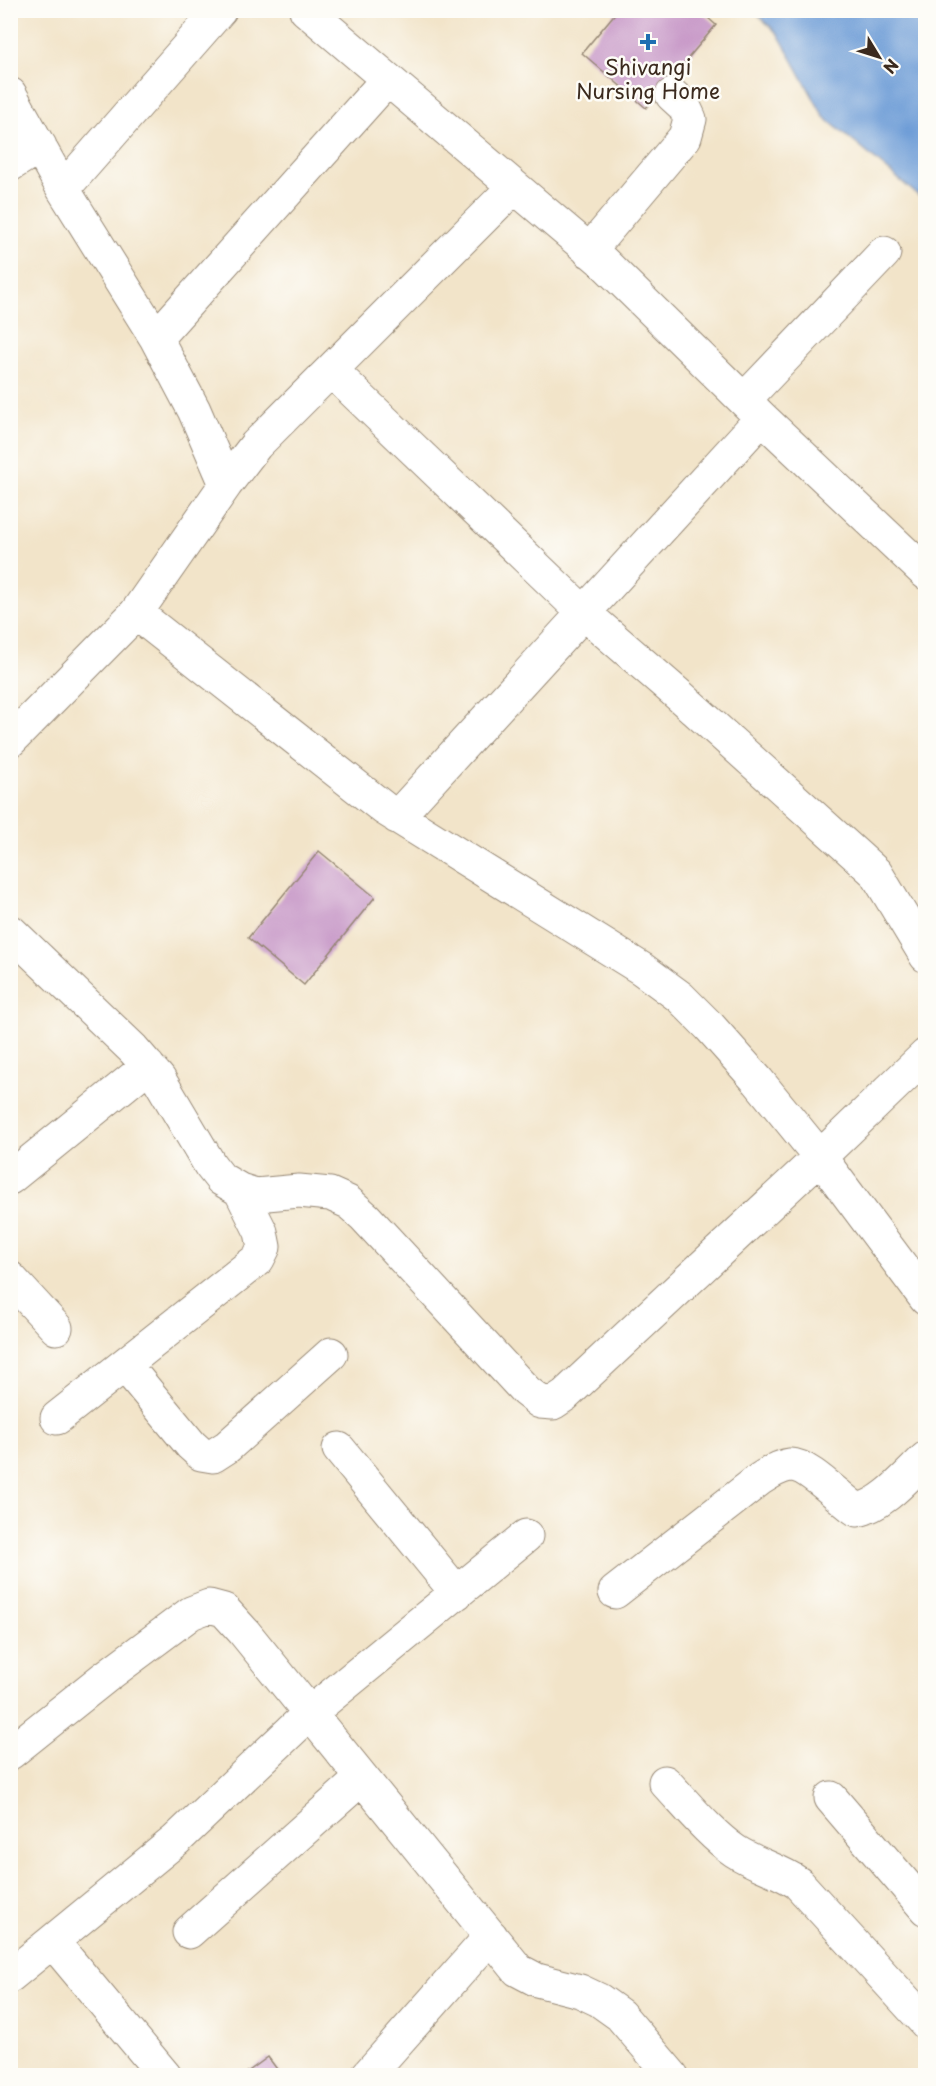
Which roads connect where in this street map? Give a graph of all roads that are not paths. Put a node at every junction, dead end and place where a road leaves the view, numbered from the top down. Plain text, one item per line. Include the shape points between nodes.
1 (220, 10) edge
2 (306, 10) edge
3 (387, 80) junction
4 (10, 94) edge
5 (672, 95) dead end
6 (40, 146) junction
7 (10, 165) edge
8 (514, 187) junction
9 (63, 189) junction
10 (589, 251) junction
11 (884, 253) dead end
12 (156, 338) junction
13 (331, 370) junction
14 (753, 409) junction
15 (226, 484) junction
16 (926, 573) edge
17 (136, 613) junction
18 (584, 613) junction
19 (13, 734) edge
20 (397, 817) junction
21 (10, 932) edge
22 (926, 957) edge
23 (926, 1055) edge
24 (148, 1066) junction
25 (820, 1157) junction
26 (16, 1164) edge
27 (240, 1190) junction
28 (10, 1278) edge
29 (926, 1299) edge
30 (56, 1328) dead end
31 (331, 1354) dead end
32 (125, 1365) junction
33 (57, 1418) dead end
34 (339, 1449) dead end
35 (926, 1458) edge
36 (526, 1536) dead end
37 (615, 1592) dead end
38 (457, 1593) junction
39 (310, 1713) junction
40 (10, 1753) edge
41 (362, 1778) junction
42 (665, 1782) dead end
43 (831, 1798) dead end
44 (926, 1909) edge
45 (189, 1932) dead end
46 (491, 1936) junction
47 (53, 1942) junction
48 (10, 1976) edge
49 (926, 2024) edge
50 (165, 2076) edge
51 (367, 2076) edge
52 (672, 2076) edge

1 - 9 street
2 - 3 street
3 - 8 street
3 - 12 street
4 - 6 street
5 - 10 street via 690,119 685,137
6 - 7 street
6 - 9 street
8 - 10 street
8 - 13 street
9 - 12 street
10 - 14 street
11 - 14 street
12 - 15 street via 194,410
13 - 15 street via 256,445
13 - 18 street
14 - 16 street
14 - 18 street
15 - 17 street
17 - 19 street
17 - 20 street
18 - 20 street
18 - 22 street via 876,873
20 - 25 street via 642,969 680,997 711,1027
21 - 24 street
23 - 25 street
24 - 26 street
24 - 27 street via 210,1165 222,1179
25 - 27 street via 554,1403 540,1402 526,1391 348,1202 330,1194 299,1191 256,1195
25 - 29 street
27 - 32 street via 261,1232 264,1247 258,1259
28 - 30 street
31 - 32 street via 213,1456 201,1454 191,1444
32 - 33 street
34 - 38 street
35 - 37 street via 880,1500 857,1510 803,1467 791,1465 774,1470
36 - 38 street
38 - 39 street
39 - 40 street via 224,1610 209,1606 191,1613
39 - 41 street
39 - 47 street via 176,1840
41 - 45 street
41 - 46 street
42 - 49 street via 736,1852 798,1883
43 - 44 street
46 - 51 street
46 - 52 street via 518,1970 537,1980 580,1991 620,2015
47 - 48 street
47 - 50 street

